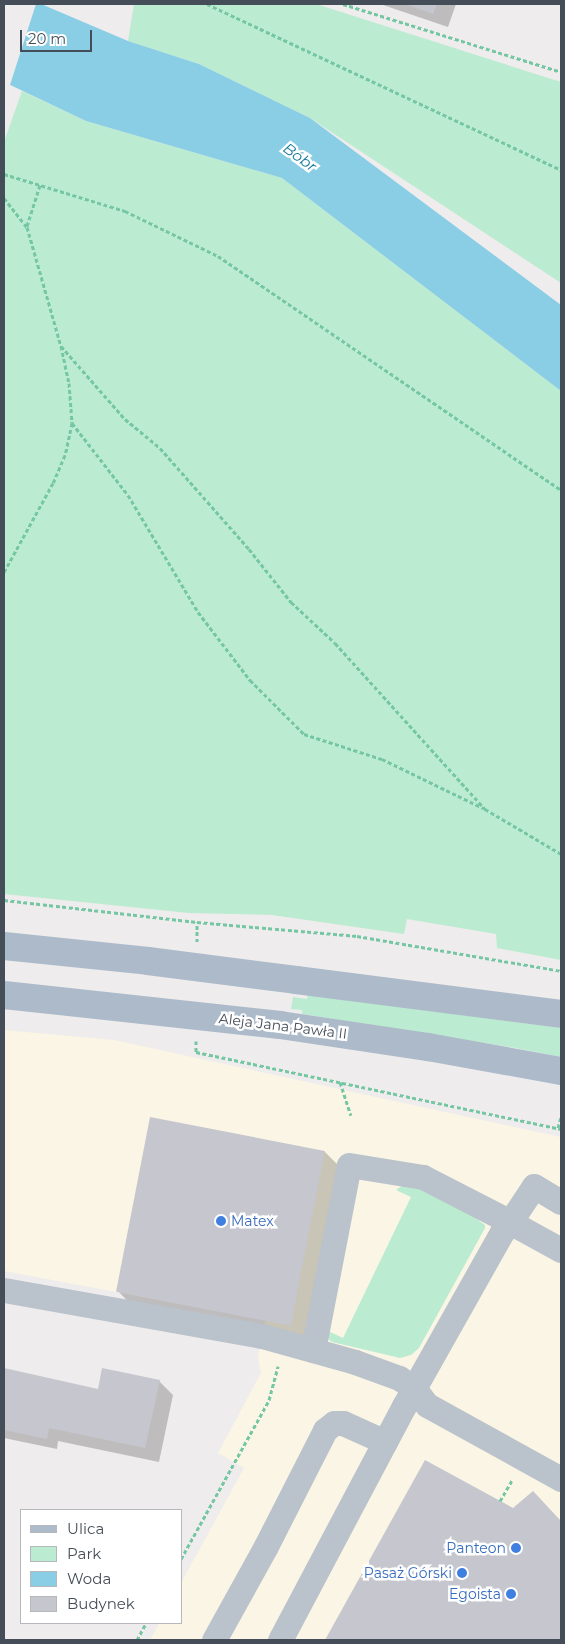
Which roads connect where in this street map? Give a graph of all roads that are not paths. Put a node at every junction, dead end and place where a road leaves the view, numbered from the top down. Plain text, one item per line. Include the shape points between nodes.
1 (4, 946) edge
2 (4, 995) edge
3 (561, 1014) edge
4 (561, 1071) edge
5 (561, 1202) edge
6 (510, 1222) junction
7 (561, 1250) edge
8 (4, 1290) edge
9 (313, 1350) junction
10 (414, 1388) junction
11 (385, 1442) junction
12 (561, 1479) edge
13 (214, 1640) edge
14 (280, 1640) edge

1 - 3 main road, bridge via 148,961
2 - 4 main road, Aleja Jana Pawła II, bridge via 280,1025
5 - 6 lane via 534,1186
6 - 7 lane
6 - 9 lane via 423,1178 350,1165
6 - 10 lane
8 - 9 lane via 285,1341
9 - 10 lane via 399,1378
10 - 11 lane
10 - 12 lane via 427,1405
11 - 13 lane via 343,1424 334,1423 325,1430
11 - 14 lane

